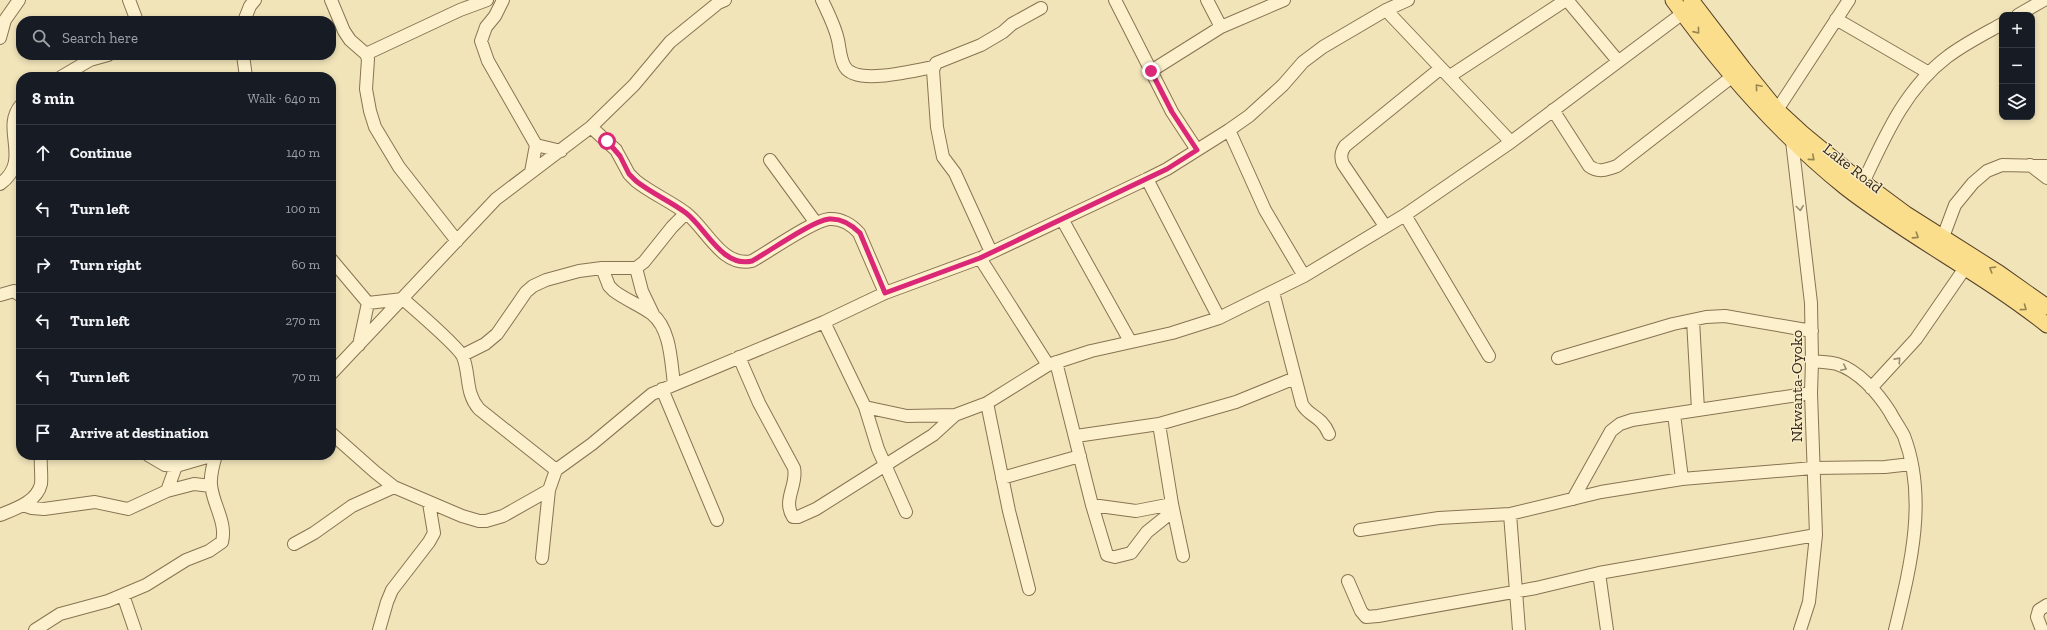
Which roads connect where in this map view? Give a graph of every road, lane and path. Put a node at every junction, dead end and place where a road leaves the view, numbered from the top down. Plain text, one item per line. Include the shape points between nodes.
1 (19, 0) edge
2 (129, 0) edge
3 (255, 0) edge
4 (331, 0) edge
5 (487, 0) edge
6 (503, 0) edge
7 (822, 0) edge
8 (1115, 0) edge
9 (1207, 0) edge
10 (1284, 0) edge
11 (1408, 0) edge
12 (1567, 0) edge
13 (1673, 0) edge
14 (1691, 0) edge
15 (1849, 0) edge
16 (2044, 0) edge
17 (721, 1) edge
18 (1041, 8) dead end
19 (1386, 10) junction
20 (2023, 12) edge
21 (1683, 13) junction
22 (135, 16) edge
23 (246, 16) edge
24 (1836, 19) junction
25 (1999, 26) edge
26 (1221, 27) junction
27 (0, 38) edge
28 (366, 54) junction
29 (90, 60) edge
30 (244, 60) edge
31 (1618, 62) junction
32 (934, 67) junction
33 (1441, 68) junction
34 (1151, 71) junction
35 (77, 72) edge
36 (245, 72) edge
37 (1929, 73) junction
38 (1450, 76) junction
39 (1733, 76) junction
40 (1553, 110) junction
41 (1777, 110) junction
42 (16, 111) edge
43 (591, 127) junction
44 (1229, 130) junction
45 (1792, 141) junction
46 (1510, 142) junction
47 (536, 145) junction
48 (1197, 150) junction
49 (561, 151) junction
50 (770, 160) dead end
51 (2030, 165) junction
52 (2047, 166) edge
53 (531, 172) junction
54 (2047, 178) edge
55 (1147, 179) junction
56 (1863, 182) junction
57 (0, 184) edge
58 (686, 213) junction
59 (1405, 215) junction
60 (1062, 219) junction
61 (816, 223) junction
62 (1386, 226) junction
63 (1943, 237) junction
64 (457, 241) junction
65 (991, 252) junction
66 (980, 258) junction
67 (602, 268) junction
68 (636, 268) junction
69 (1965, 268) junction
70 (336, 273) edge
71 (1304, 276) junction
72 (16, 292) edge
73 (1273, 292) junction
74 (885, 293) junction
75 (0, 295) edge
76 (402, 299) junction
77 (368, 303) junction
78 (2045, 303) edge
79 (653, 314) junction
80 (1219, 318) junction
81 (1693, 320) junction
82 (824, 322) junction
83 (2047, 325) edge
84 (1812, 331) junction
85 (1130, 341) junction
86 (359, 345) junction
87 (462, 355) junction
88 (1489, 356) dead end
89 (739, 357) junction
90 (1558, 358) dead end
91 (1812, 361) junction
92 (1052, 364) junction
93 (336, 369) edge
94 (1295, 378) junction
95 (674, 384) junction
96 (1871, 388) junction
97 (662, 389) junction
98 (1811, 393) junction
99 (987, 402) junction
100 (865, 407) junction
101 (1698, 410) junction
102 (1674, 414) junction
103 (955, 415) junction
104 (1158, 424) junction
105 (1329, 434) dead end
106 (1076, 436) junction
107 (336, 437) edge
108 (1080, 456) junction
109 (41, 460) edge
110 (156, 460) edge
111 (197, 460) edge
112 (214, 460) edge
113 (1911, 464) junction
114 (176, 466) junction
115 (885, 466) junction
116 (1813, 468) junction
117 (556, 470) junction
118 (1002, 478) junction
119 (1682, 479) junction
120 (211, 486) junction
121 (394, 487) junction
122 (549, 490) junction
123 (167, 491) junction
124 (1573, 498) junction
125 (429, 503) junction
126 (23, 505) junction
127 (1092, 505) junction
128 (1172, 508) junction
129 (906, 512) dead end
130 (1510, 514) junction
131 (0, 515) edge
132 (717, 520) dead end
133 (1360, 530) dead end
134 (1816, 535) junction
135 (294, 544) dead end
136 (1183, 556) dead end
137 (542, 558) dead end
138 (1599, 573) junction
139 (1348, 581) dead end
140 (1029, 589) dead end
141 (1516, 591) junction
142 (123, 595) junction
143 (2047, 605) edge
144 (34, 630) edge
145 (135, 630) edge
146 (378, 630) edge
147 (1519, 630) edge
148 (1607, 630) edge
149 (1800, 630) edge
150 (1895, 630) edge
151 (2042, 630) edge

1 - 27 street via 5,20
2 - 22 street
3 - 23 street
4 - 28 street via 344,31
5 - 28 street via 455,12
6 - 47 street via 486,27 481,41 488,61
7 - 32 street via 833,24 844,66 850,73 870,77
8 - 34 street
9 - 26 street
10 - 26 street
11 - 19 street
12 - 31 street
12 - 38 street
13 - 21 main road, Lake Road
41 -> 14 main road, Lake Road
15 - 24 street
16 - 20 street
17 - 43 street via 670,42 634,85
18 - 32 street via 981,45 944,59
19 - 33 street
19 - 44 street via 1322,47 1303,62 1283,85 1249,116
21 - 31 street
21 -> 39 main road, Lake Road
24 - 37 street
24 - 41 street
25 - 37 street via 1947,57
26 - 34 street
28 - 64 street via 366,90 375,127 399,167
29 - 35 street
30 - 36 street
31 - 40 street
32 - 65 street via 937,127 943,157 957,177
33 - 38 street
33 - 62 street via 1345,146 1341,152 1343,164
34 - 48 street via 1172,112
37 - 56 street via 1917,84 1899,110
38 - 46 street
39 - 40 street via 1617,166 1603,171 1594,170 1589,166
39 - 45 main road, Lake Road
40 - 46 street
41 - 56 main road, Lake Road via 1813,143
42 - 57 street via 12,123 14,168 9,177
43 - 49 street
43 - 58 street via 616,150 629,174 636,181
44 - 48 street
44 - 71 street via 1265,210
45 -> 69 main road, Lake Road via 1845,187
45 -> 84 street, Nkwanta-Oyoko
46 - 59 street
47 - 49 street
47 - 53 street
48 - 55 street
49 - 53 street
50 - 61 street
51 - 52 street
51 - 54 street
51 - 63 street via 2002,165 1982,175 1955,205
53 - 64 street via 496,199
55 - 60 street
55 - 80 street
56 - 63 main road, Lake Road via 1906,214
58 - 61 street via 711,241 737,262 743,263 752,261
58 - 68 street
59 - 62 street
59 - 88 street
60 - 65 street
60 - 85 street
61 - 74 street via 830,219 844,222 860,233
62 - 71 street
78 -> 63 main road, Lake Road
64 - 76 street
65 - 66 street
66 - 74 street
66 - 92 street
67 - 68 street
67 - 79 street via 609,286 614,291
67 - 87 street via 579,270 533,286 497,334 486,344
68 - 79 street via 642,291
69 -> 83 main road, Lake Road
96 -> 69 street via 1916,339
70 - 77 street
71 - 73 street
72 - 75 street
73 - 80 street
73 - 94 street
74 - 82 street
76 - 77 street
76 - 86 street
76 - 87 street
77 - 86 street
79 - 95 street via 668,341
80 - 85 street via 1172,333
81 - 84 street via 1725,316
81 - 90 street
81 - 101 street
82 - 89 street
82 - 100 street
84 - 91 street, Nkwanta-Oyoko
85 - 92 street
86 - 93 street
87 - 117 street via 472,402
89 - 95 street
89 - 115 street via 759,403 794,468 795,476 788,504 793,517 816,509
91 -> 96 street via 1836,364 1848,369
91 - 98 street, Nkwanta-Oyoko
92 - 99 street
92 - 106 street
94 - 104 street via 1236,402
94 - 105 street via 1305,409 1321,420
95 - 97 street
96 - 113 street via 1885,404 1903,435
97 - 117 street via 639,403 592,444
97 - 132 street
98 - 101 street
98 - 116 street, Nkwanta-Oyoko
99 - 103 street
99 - 118 street
100 - 103 street via 907,416
100 - 115 street via 870,428
101 - 102 street
102 - 119 street
102 - 124 street via 1632,420 1620,424 1611,431
103 - 115 street via 933,435
104 - 106 street
104 - 128 street
106 - 108 street
107 - 121 street
108 - 118 street
108 - 127 street
109 - 126 street via 41,484 34,496
110 - 114 street via 165,465
111 - 114 street
112 - 120 street
113 - 116 street
113 - 150 street via 1916,512 1909,572
114 - 123 street
115 - 129 street
116 - 119 street
116 - 134 street, Nkwanta-Oyoko
117 - 122 street
118 - 140 street
119 - 124 street
120 - 123 street via 194,484
120 - 142 street via 223,527 222,542 209,551 186,560 146,585
121 - 125 street
121 - 135 street via 352,506
122 - 125 street via 513,512 486,521 462,516
122 - 137 street
123 - 126 street via 128,509 95,502 44,509
124 - 130 street
125 - 146 street via 434,533 392,590
126 - 131 street
127 - 128 street via 1136,511
127 - 128 street via 1109,556 1131,553 1147,532
128 - 136 street
130 - 133 street via 1439,518
130 - 141 street
134 - 138 street
134 - 149 street, Nkwanta-Oyoko via 1809,602
138 - 141 street
138 - 148 street
139 - 141 street via 1366,617
141 - 147 street
142 - 144 street via 60,614
142 - 145 street
143 - 151 street via 2039,610 2037,617

